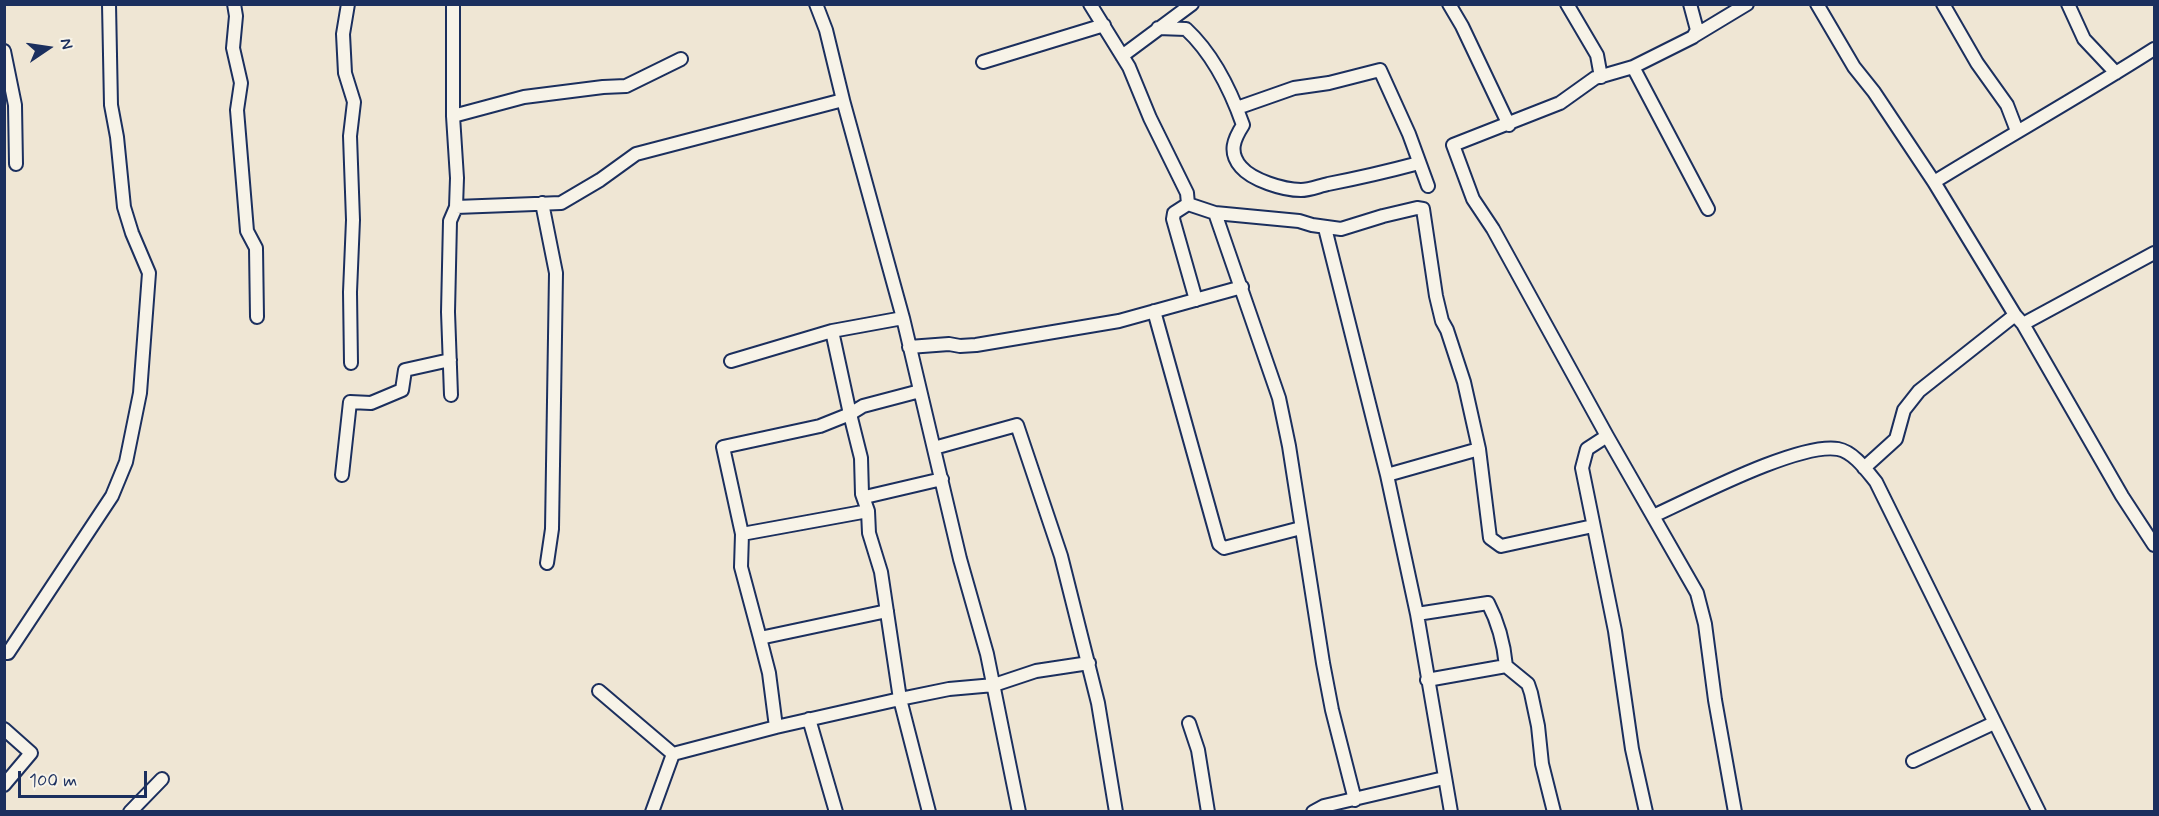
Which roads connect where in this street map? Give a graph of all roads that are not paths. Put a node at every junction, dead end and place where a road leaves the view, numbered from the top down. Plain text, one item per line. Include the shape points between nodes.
1 (109, 4) edge
2 (234, 4) edge
3 (348, 4) edge
4 (453, 4) edge
5 (816, 4) edge
6 (1090, 4) edge
7 (1192, 4) edge
8 (1197, 4) edge
9 (1449, 4) edge
10 (1567, 4) edge
11 (1690, 4) edge
12 (1747, 4) edge
13 (1817, 4) edge
14 (1943, 4) edge
15 (2068, 4) edge
16 (1104, 25) junction
17 (1158, 28) junction
18 (1186, 29) junction
19 (1693, 37) junction
20 (2154, 49) edge
21 (4, 51) edge
22 (1122, 56) junction
23 (681, 59) dead end
24 (983, 62) dead end
25 (1633, 67) junction
26 (2116, 74) junction
27 (1601, 77) junction
28 (843, 100) junction
29 (1237, 108) junction
30 (453, 116) junction
31 (1509, 124) junction
32 (2017, 131) junction
33 (1419, 163) junction
34 (16, 164) dead end
35 (1934, 182) junction
36 (1428, 186) dead end
37 (542, 203) junction
38 (1188, 204) junction
39 (456, 207) junction
40 (1708, 209) dead end
41 (1215, 213) junction
42 (1325, 228) junction
43 (2154, 254) edge
44 (1242, 287) junction
45 (1196, 300) junction
46 (1154, 311) junction
47 (257, 317) dead end
48 (903, 318) junction
49 (2019, 320) junction
50 (832, 332) junction
51 (909, 347) junction
52 (450, 360) junction
53 (731, 361) dead end
54 (351, 363) dead end
55 (920, 391) junction
56 (451, 395) dead end
57 (850, 414) junction
58 (1607, 436) junction
59 (934, 448) junction
60 (1479, 449) junction
61 (1864, 468) junction
62 (342, 475) dead end
63 (1387, 475) junction
64 (942, 479) junction
65 (865, 497) junction
66 (868, 511) junction
67 (1653, 516) junction
68 (1593, 526) junction
69 (1301, 528) junction
70 (742, 534) junction
71 (2154, 545) edge
72 (547, 563) dead end
73 (887, 611) junction
74 (1417, 614) junction
75 (760, 638) junction
76 (4, 653) edge
77 (1089, 663) junction
78 (1506, 666) junction
79 (1427, 680) junction
80 (994, 685) junction
81 (599, 691) dead end
82 (900, 699) junction
83 (809, 720) junction
84 (1189, 723) dead end
85 (1994, 723) junction
86 (776, 727) junction
87 (4, 729) edge
88 (673, 754) junction
89 (1913, 761) dead end
90 (162, 778) dead end
91 (1444, 778) junction
92 (4, 785) edge
93 (1355, 800) junction
94 (130, 812) edge
95 (652, 812) edge
96 (836, 812) edge
97 (929, 812) edge
98 (1019, 812) edge
99 (1116, 812) edge
100 (1208, 812) edge
101 (1313, 812) edge
102 (1450, 812) edge
103 (1554, 812) edge
104 (1646, 812) edge
105 (1735, 812) edge
106 (2039, 812) edge

1 - 76 street via 111,105 124,207 149,273 140,393 126,462 112,496 8,653
2 - 47 street via 232,48 242,83 237,110 247,231 256,248
3 - 54 street via 343,34 345,73 354,102 350,136
4 - 30 street
5 - 28 street
6 - 16 street
7 - 17 street
8 - 18 street
9 - 31 street
10 - 27 street via 1597,55
11 - 19 street via 1697,30
12 - 19 street
13 - 35 street via 1854,67
14 - 32 street via 2007,105
15 - 26 street via 2084,39
16 - 22 street
16 - 24 street
17 - 18 street
17 - 22 street
18 - 29 street via 1201,42
19 - 25 street
20 - 26 street
21 - 34 street via 15,105
22 - 38 street via 1188,193
23 - 30 street via 626,86 524,97
25 - 27 street
25 - 40 street
26 - 32 street
27 - 31 street via 1560,104
28 - 37 street via 636,154 561,202
28 - 48 street
29 - 33 street via 1294,88 1380,70
29 - 33 street via 1243,125 1233,140 1234,155 1246,172 1266,184 1300,190
30 - 39 street
31 - 58 street via 1453,145 1473,199
32 - 35 street
33 - 36 street
35 - 49 street
37 - 39 street
37 - 72 street via 556,273 552,529
38 - 41 street
38 - 45 street via 1174,213 1173,219
39 - 52 street via 450,222
41 - 42 street via 1299,221
41 - 44 street
42 - 60 street via 1341,229 1423,209 1436,296 1464,382
42 - 63 street
43 - 49 street
44 - 45 street
44 - 69 street via 1279,398
45 - 46 street
46 - 51 street via 1119,321 976,345
46 - 69 street via 1219,544 1224,548
48 - 50 street
48 - 51 street
49 - 61 street via 1919,391 1904,410 1896,439
49 - 71 street
50 - 53 street
50 - 57 street
51 - 55 street
52 - 56 street
52 - 62 street via 405,370 402,390 371,403 350,402
55 - 57 street via 863,406
55 - 59 street
57 - 65 street
57 - 70 street via 820,426 723,447
58 - 67 street
58 - 68 street via 1587,448 1582,468
59 - 64 street
59 - 77 street via 1017,425 1061,556
60 - 63 street
60 - 68 street via 1488,535 1501,546
61 - 67 street via 1840,449 1812,450 1776,461
61 - 85 street via 1876,482
63 - 74 street
64 - 65 street
64 - 80 street
65 - 66 street
66 - 70 street
66 - 73 street via 869,533 877,553
67 - 105 street via 1697,593
68 - 104 street
69 - 93 street via 1332,710
70 - 75 street via 741,567
73 - 75 street
73 - 82 street
74 - 78 street via 1488,603
74 - 79 street
75 - 86 street
77 - 80 street via 1036,671
77 - 99 street
78 - 79 street
78 - 103 street via 1528,684 1532,693 1542,764
79 - 91 street
80 - 82 street
80 - 98 street
81 - 88 street
82 - 83 street
82 - 97 street
83 - 86 street
83 - 96 street
84 - 100 street
85 - 89 street
85 - 106 street
86 - 88 street
87 - 92 street via 31,753
88 - 95 street
90 - 94 street
91 - 93 street
91 - 102 street
93 - 101 street

